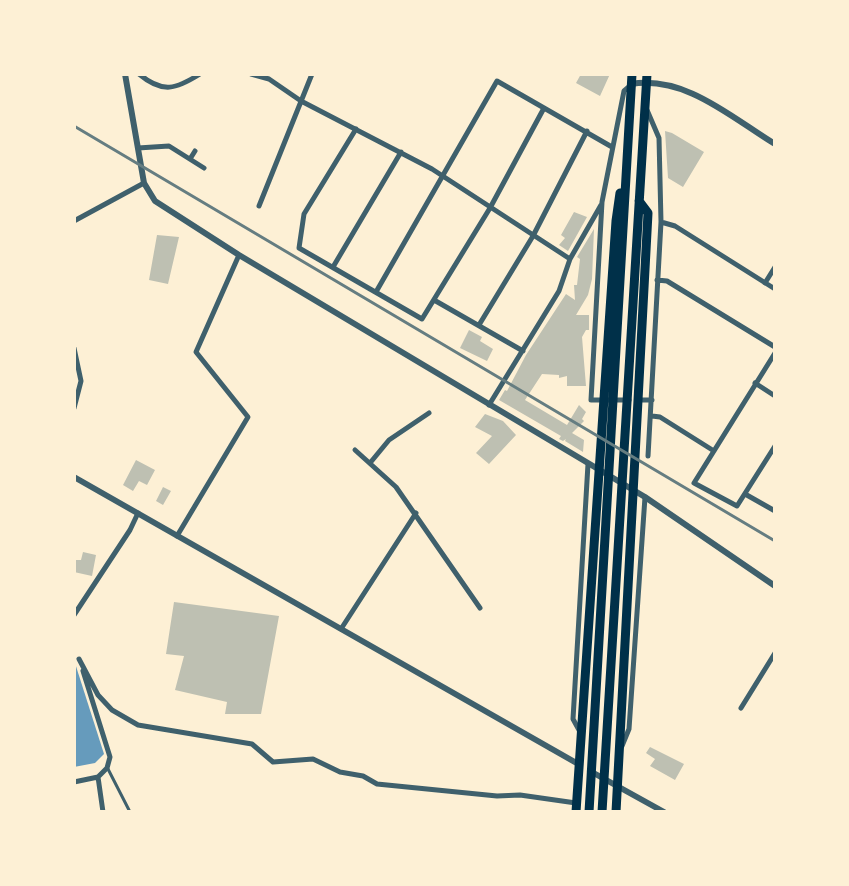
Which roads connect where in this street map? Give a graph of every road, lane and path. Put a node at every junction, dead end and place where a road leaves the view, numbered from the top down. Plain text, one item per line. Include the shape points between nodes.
1 (125, 74) edge
2 (139, 74) edge
3 (155, 74) edge
4 (200, 74) edge
5 (251, 74) edge
6 (312, 74) edge
7 (271, 77) edge
8 (647, 78) edge
9 (632, 79) edge
10 (151, 82) junction
11 (301, 101) junction
12 (646, 105) junction
13 (544, 108) junction
14 (356, 129) junction
15 (587, 131) junction
16 (775, 144) edge
17 (612, 147) junction
18 (138, 148) junction
19 (195, 151) dead end
20 (401, 152) junction
21 (190, 159) junction
22 (204, 168) dead end
23 (442, 177) junction
24 (144, 183) junction
25 (602, 202) junction
26 (259, 206) dead end
27 (490, 208) junction
28 (74, 221) edge
29 (620, 221) junction
30 (661, 222) junction
31 (533, 236) junction
32 (641, 243) junction
33 (239, 255) junction
34 (570, 259) junction
35 (333, 267) junction
36 (775, 267) edge
37 (657, 280) junction
38 (765, 283) junction
39 (775, 289) edge
40 (376, 292) junction
41 (434, 300) junction
42 (479, 325) junction
43 (74, 348) edge
44 (775, 350) edge
45 (523, 351) junction
46 (755, 383) junction
47 (775, 396) edge
48 (652, 400) junction
49 (489, 406) junction
50 (74, 408) edge
51 (429, 413) dead end
52 (652, 416) junction
53 (775, 446) edge
54 (355, 450) dead end
55 (714, 451) junction
56 (648, 456) dead end
57 (370, 463) junction
58 (588, 464) junction
59 (74, 477) edge
60 (745, 494) junction
61 (645, 497) junction
62 (775, 511) edge
63 (138, 513) junction
64 (416, 513) junction
65 (177, 536) junction
66 (775, 586) edge
67 (480, 608) dead end
68 (74, 615) edge
69 (341, 629) junction
70 (74, 653) edge
71 (775, 653) edge
72 (79, 659) junction
73 (741, 708) dead end
74 (581, 735) junction
75 (622, 747) junction
76 (579, 764) junction
77 (107, 768) junction
78 (98, 777) junction
79 (74, 782) edge
80 (618, 786) junction
81 (577, 807) edge
82 (103, 812) edge
83 (130, 812) edge
84 (589, 812) edge
85 (602, 812) edge
86 (616, 812) edge
87 (664, 812) edge

1 - 18 street
2 - 10 street
3 - 10 street
4 - 10 street via 179,88
5 - 7 street
6 - 11 street
7 - 11 street
8 - 9 street
8 - 12 highway
8 - 16 street via 695,94
9 - 17 street via 624,91
9 - 29 highway
11 - 14 street
11 - 26 street
12 - 30 street via 659,138
12 - 32 highway via 639,201 648,213
13 - 15 street
13 - 23 street via 497,81
13 - 27 street
14 - 20 street
14 - 35 street via 304,214 299,248
15 - 17 street
15 - 31 street
17 - 25 street
18 - 21 street via 169,146
18 - 24 street
19 - 21 street
20 - 23 street
20 - 35 street
21 - 22 street
23 - 27 street
23 - 40 street
24 - 28 street
24 - 33 street via 155,201
25 - 34 street
25 - 48 street via 591,400
27 - 31 street
27 - 41 street
29 - 74 highway
29 - 84 highway
30 - 37 street
30 - 38 street
31 - 34 street
31 - 42 street
32 - 75 highway
32 - 85 highway
33 - 49 street
33 - 65 street via 196,352 248,417
34 - 45 street via 559,291
35 - 40 street
36 - 38 street
37 - 44 street via 667,281
37 - 48 street
38 - 39 street
40 - 41 street via 422,319
41 - 42 street
42 - 45 street
43 - 50 street via 81,381
44 - 46 street
45 - 49 street
46 - 47 street
46 - 55 street
48 - 52 street
49 - 58 street
51 - 57 street via 389,440
52 - 55 street
52 - 56 street
53 - 60 street
54 - 57 street
55 - 60 street via 694,483 737,506
57 - 64 street
58 - 61 street
58 - 74 street via 573,719
59 - 63 street
60 - 62 street
61 - 66 street
61 - 75 street via 629,729
63 - 65 street
63 - 68 street
64 - 67 street
64 - 69 street
65 - 69 street
69 - 76 street
70 - 72 street
71 - 73 street
72 - 77 street via 110,757
72 - 81 street via 98,695 138,725 252,744 273,762 313,759 377,784 520,795
74 - 76 highway
75 - 80 highway
76 - 80 street
76 - 81 highway
77 - 78 street
77 - 83 lane
78 - 79 street
78 - 82 street
80 - 86 highway
80 - 87 street

